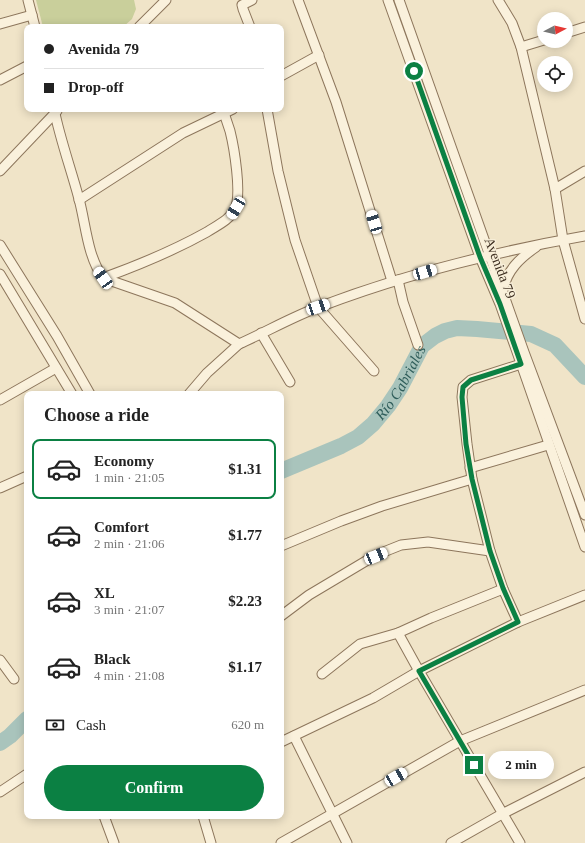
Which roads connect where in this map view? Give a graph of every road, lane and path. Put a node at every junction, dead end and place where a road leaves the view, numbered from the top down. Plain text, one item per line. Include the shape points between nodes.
1 (28, 0) edge
2 (166, 0) edge
3 (252, 0) edge
4 (298, 0) edge
5 (388, 0) edge
6 (399, 0) edge
7 (498, 0) edge
8 (241, 3) edge
9 (32, 15) junction
10 (0, 24) edge
11 (34, 24) edge
12 (142, 24) edge
13 (249, 24) edge
14 (585, 27) edge
15 (573, 31) edge
16 (537, 42) edge
17 (521, 47) junction
18 (319, 55) junction
19 (24, 68) edge
20 (284, 74) edge
21 (0, 80) edge
22 (55, 112) edge
23 (56, 112) edge
24 (268, 112) edge
25 (224, 113) joint
26 (585, 170) edge
27 (0, 171) edge
28 (555, 189) junction
29 (79, 200) junction
30 (585, 236) edge
31 (563, 240) junction
32 (0, 245) edge
33 (539, 245) junction
34 (490, 255) junction
35 (480, 257) junction
36 (0, 274) edge
37 (103, 278) junction
38 (395, 281) junction
39 (503, 292) junction
40 (503, 303) junction
41 (318, 307) junction
42 (585, 319) edge
43 (262, 333) junction
44 (239, 344) junction
45 (418, 345) dead end
46 (520, 352) junction
47 (521, 364) junction
48 (56, 368) junction
49 (374, 371) dead end
50 (290, 382) dead end
51 (70, 391) edge
52 (88, 391) edge
53 (192, 391) edge
54 (0, 400) edge
55 (548, 445) junction
56 (470, 468) junction
57 (24, 477) edge
58 (472, 479) junction
59 (0, 488) edge
60 (585, 515) edge
61 (284, 545) edge
62 (585, 547) edge
63 (490, 551) junction
64 (503, 588) junction
65 (585, 595) edge
66 (284, 614) edge
67 (518, 622) junction
68 (398, 633) junction
69 (0, 660) edge
70 (419, 671) junction
71 (322, 674) dead end
72 (14, 679) dead end
73 (585, 690) edge
74 (294, 736) junction
75 (284, 741) edge
76 (460, 741) junction
77 (585, 772) edge
78 (24, 776) edge
79 (0, 792) edge
80 (333, 813) junction
81 (502, 814) junction
82 (107, 819) edge
83 (204, 819) edge
84 (114, 843) edge
85 (211, 843) edge
86 (281, 843) edge
87 (347, 843) edge
88 (451, 843) edge
89 (520, 843) edge

1 - 9 street
2 - 12 street
3 - 8 street
4 - 18 street
5 - 35 street, Avenida 79
6 - 34 street, Avenida 79
7 - 17 street via 512,22
8 - 13 street
9 - 10 street
9 - 11 street
14 - 15 street
16 - 17 street
17 - 28 street
18 - 20 street
18 - 38 street
19 - 21 street
22 - 27 street
23 - 29 street
24 - 41 street via 294,240
25 - 29 street via 183,133
25 - 37 street via 230,130 237,169 236,208 231,216 184,245
26 - 28 street
28 - 31 street
29 - 37 street via 88,241 97,270
30 - 31 street
31 - 33 street
31 - 42 street
32 - 52 street
33 - 34 street
33 - 39 street via 522,256 509,271
34 - 35 street
34 - 39 street, Avenida 79
35 - 38 street
35 - 40 street, Avenida 79
36 - 48 street
37 - 44 street via 175,303
38 - 41 street
38 - 45 street
39 - 40 street, Avenida 79
40 - 46 street, Avenida 79
41 - 43 street
41 - 49 street
43 - 44 street
43 - 50 street
44 - 53 street
46 - 47 street, Avenida 79
46 - 60 street
47 - 55 street, Avenida 79
47 - 56 street via 471,380 463,387
48 - 51 street
48 - 54 street
55 - 56 street
55 - 62 street, Avenida 79
56 - 58 street
57 - 59 street
58 - 61 street via 382,506
58 - 63 street
63 - 64 street
63 - 66 street via 428,542 401,545 376,556 309,595
64 - 67 street
64 - 68 street
65 - 67 street
67 - 70 street
68 - 70 street
68 - 71 street via 360,644
69 - 72 street
70 - 74 street via 373,698
70 - 76 street
73 - 76 street
74 - 75 street
74 - 80 street
76 - 80 street
76 - 81 street
77 - 81 street
78 - 79 street
80 - 86 street
80 - 87 street
81 - 88 street
81 - 89 street
82 - 84 street
83 - 85 street

